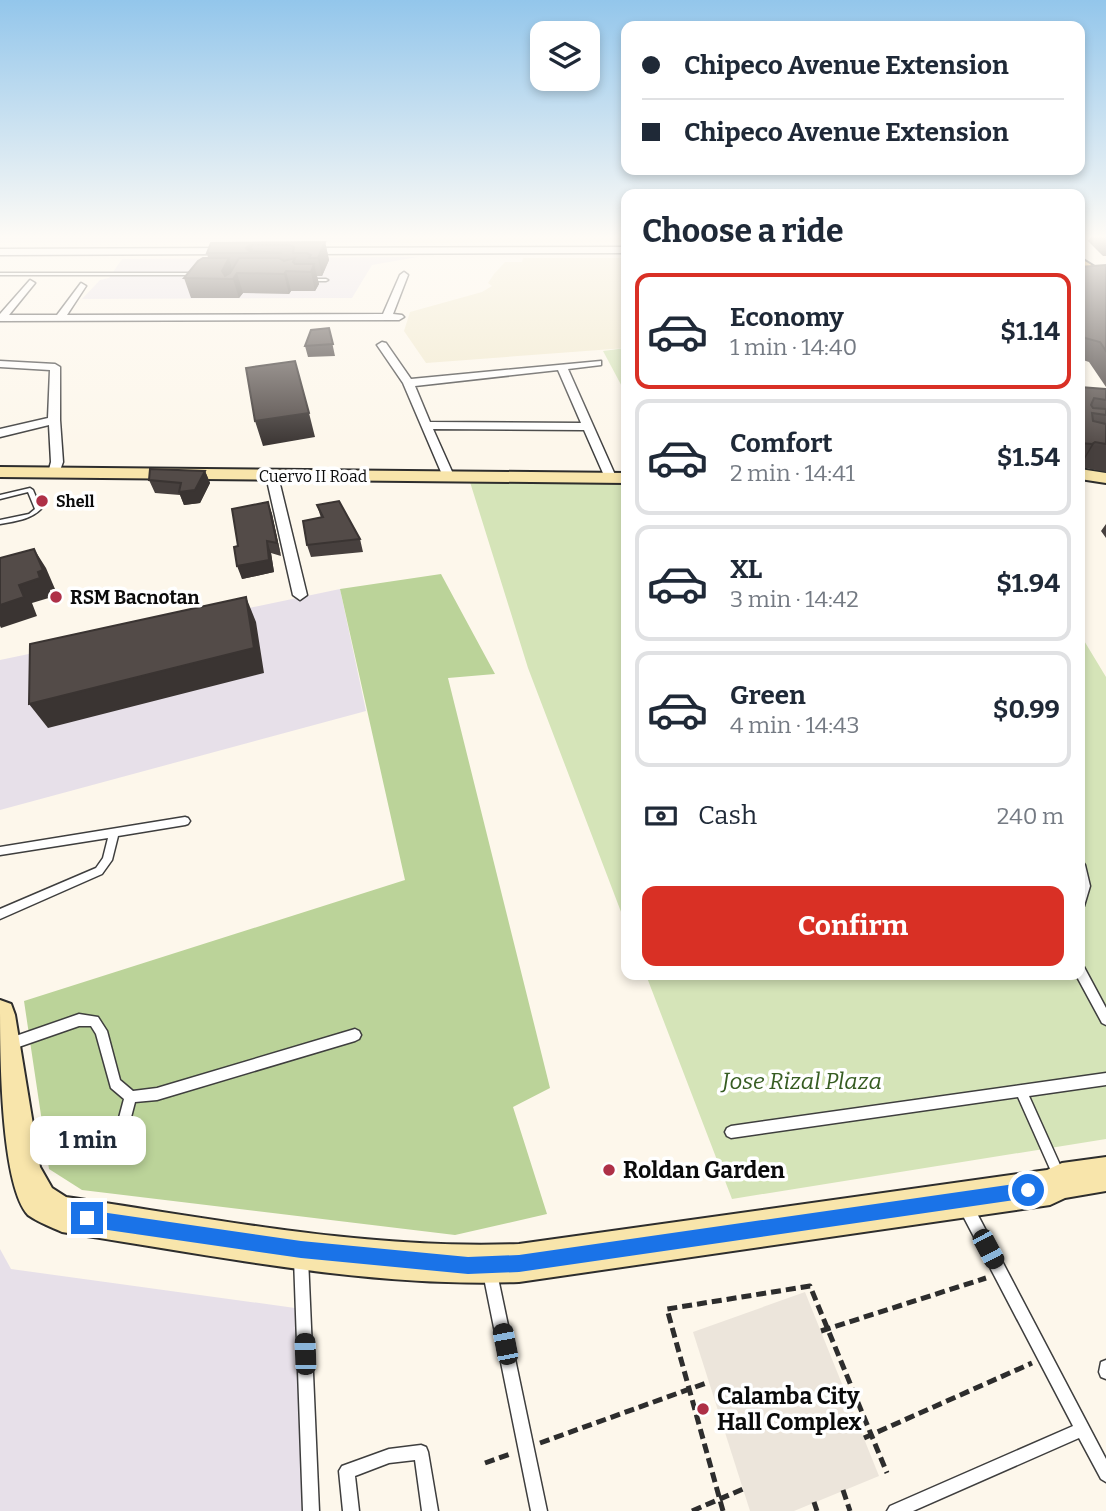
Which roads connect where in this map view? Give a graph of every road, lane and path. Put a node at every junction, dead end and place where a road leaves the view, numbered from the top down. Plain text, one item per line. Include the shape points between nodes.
1 (68, 307) edge
2 (391, 307) edge
3 (387, 317) junction
4 (399, 317) dead end
5 (1, 318) edge
6 (60, 318) junction
7 (382, 345) dead end
8 (597, 363) dead end
9 (0, 364) edge
10 (562, 368) junction
11 (408, 383) junction
12 (54, 419) junction
13 (428, 425) junction
14 (589, 427) junction
15 (0, 433) edge
16 (0, 472) edge
17 (54, 473) junction
18 (1085, 475) edge
19 (272, 476) junction
20 (448, 476) junction
21 (618, 478) edge
22 (1106, 478) edge
23 (0, 497) edge
24 (0, 522) edge
25 (300, 595) dead end
26 (185, 821) dead end
27 (113, 835) junction
28 (0, 851) edge
29 (0, 914) edge
30 (1085, 980) edge
31 (1106, 1018) edge
32 (2, 1031) edge
33 (355, 1035) dead end
34 (1106, 1079) edge
35 (1021, 1091) junction
36 (131, 1097) junction
37 (731, 1132) dead end
38 (118, 1144) dead end
39 (1106, 1174) edge
40 (1062, 1181) junction
41 (962, 1199) junction
42 (301, 1250) junction
43 (489, 1265) junction
44 (1001, 1273) junction
45 (825, 1330) junction
46 (1045, 1357) junction
47 (709, 1382) dead end
48 (689, 1387) junction
49 (1083, 1429) junction
50 (868, 1436) junction
51 (526, 1448) junction
52 (485, 1463) dead end
53 (887, 1473) dead end
54 (1106, 1474) edge
55 (743, 1489) dead end
56 (843, 1490) dead end
57 (720, 1499) junction
58 (814, 1502) dead end
59 (311, 1511) edge
60 (351, 1511) edge
61 (430, 1511) edge
62 (539, 1511) edge
63 (692, 1511) edge
64 (723, 1511) edge
65 (817, 1511) edge
66 (850, 1511) edge
67 (895, 1511) edge

1 - 6 street
2 - 3 street
3 - 4 street
3 - 6 street via 327,313
5 - 6 street
7 - 11 street
8 - 10 street
9 - 12 street via 55,367
10 - 11 street
10 - 14 street
11 - 13 street
12 - 15 street
12 - 17 street
13 - 14 street
13 - 20 street
14 - 21 street
16 - 17 street, Cuervo II Road
17 - 19 street, Cuervo II Road
18 - 22 street
19 - 20 street, Cuervo II Road
19 - 25 street
20 - 21 street, Cuervo II Road
23 - 24 lane via 30,491 38,509
26 - 27 lane
27 - 28 lane
27 - 29 lane via 99,871
30 - 31 lane
32 - 36 lane via 94,1021 115,1084
32 - 42 street via 23,1172 39,1201 62,1214
33 - 36 lane via 156,1094
34 - 35 lane
35 - 37 lane
35 - 40 lane
36 - 38 lane
39 - 40 street
40 - 41 street via 1050,1187
41 - 43 street
41 - 44 lane
42 - 43 street
42 - 59 lane
43 - 51 lane
44 - 45 path
44 - 46 lane
45 - 48 path via 810,1286 667,1309
45 - 50 path
46 - 49 lane
46 - 50 path
47 - 48 path
48 - 51 path
48 - 57 path
49 - 54 lane
49 - 67 lane
50 - 53 path
51 - 52 path
51 - 62 lane
55 - 57 path
56 - 66 path
57 - 63 path
57 - 64 path
58 - 65 path
60 - 61 lane via 347,1471 389,1456 421,1452

